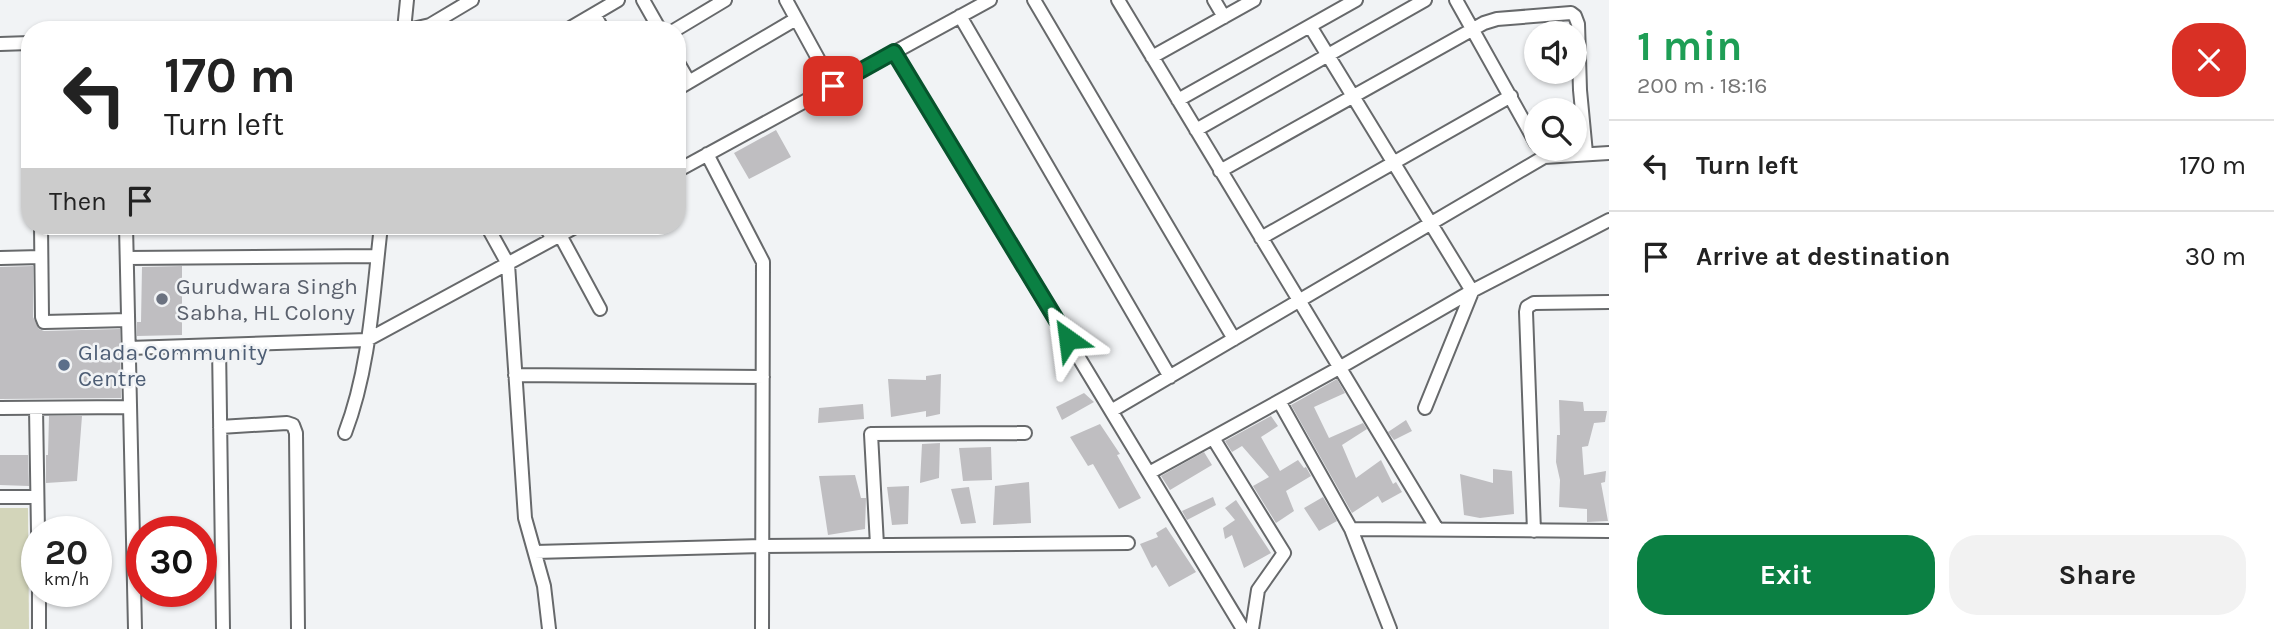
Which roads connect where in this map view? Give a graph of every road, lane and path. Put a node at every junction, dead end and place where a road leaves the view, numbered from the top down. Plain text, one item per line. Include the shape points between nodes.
1 (407, 0) edge
2 (472, 0) edge
3 (617, 0) edge
4 (643, 0) edge
5 (725, 0) edge
6 (786, 0) edge
7 (990, 0) edge
8 (1034, 0) edge
9 (1118, 0) edge
10 (1214, 0) edge
11 (1254, 0) edge
12 (1356, 0) edge
13 (1425, 0) edge
14 (1456, 0) edge
15 (1405, 5) edge
16 (594, 14) junction
17 (960, 16) junction
18 (1224, 18) junction
19 (796, 19) junction
20 (406, 21) edge
21 (441, 21) edge
22 (583, 21) edge
23 (598, 21) edge
24 (655, 21) edge
25 (686, 23) edge
26 (1310, 26) junction
27 (1473, 29) junction
28 (21, 43) edge
29 (0, 44) edge
30 (894, 52) junction
31 (1328, 55) junction
32 (1152, 57) junction
33 (686, 77) edge
34 (689, 82) junction
35 (686, 84) edge
36 (833, 86) junction
37 (1353, 96) junction
38 (1511, 96) junction
39 (1581, 98) edge
40 (1178, 100) junction
41 (1524, 121) edge
42 (1196, 130) junction
43 (1587, 153) edge
44 (1609, 153) edge
45 (708, 154) junction
46 (1529, 161) edge
47 (1393, 162) junction
48 (686, 166) edge
49 (1220, 171) junction
50 (1609, 220) edge
51 (1431, 223) junction
52 (41, 235) edge
53 (126, 235) edge
54 (380, 235) edge
55 (491, 235) edge
56 (561, 235) edge
57 (557, 237) junction
58 (1261, 237) junction
59 (377, 256) junction
60 (41, 257) junction
61 (0, 258) edge
62 (127, 258) junction
63 (508, 264) junction
64 (1472, 291) junction
65 (1299, 301) junction
66 (1609, 302) edge
67 (600, 309) dead end
68 (128, 320) junction
69 (1234, 339) junction
70 (368, 340) junction
71 (219, 345) junction
72 (129, 348) junction
73 (1339, 368) junction
74 (516, 375) junction
75 (762, 377) junction
76 (1170, 377) junction
77 (1279, 401) junction
78 (130, 407) junction
79 (0, 408) edge
80 (36, 408) junction
81 (1425, 408) dead end
82 (1111, 411) junction
83 (220, 427) junction
84 (345, 433) dead end
85 (1026, 433) dead end
86 (1213, 438) junction
87 (1149, 473) junction
88 (0, 497) edge
89 (37, 497) junction
90 (38, 516) edge
91 (1351, 529) junction
92 (1437, 530) junction
93 (1534, 531) junction
94 (1609, 531) edge
95 (1128, 542) dead end
96 (877, 545) junction
97 (762, 546) junction
98 (535, 552) junction
99 (39, 607) edge
100 (39, 629) edge
101 (135, 629) edge
102 (223, 629) edge
103 (298, 629) edge
104 (549, 629) edge
105 (762, 629) edge
106 (1243, 629) edge
107 (1252, 629) edge
108 (1390, 629) edge

1 - 20 street
2 - 21 street
3 - 16 street
4 - 24 street
5 - 25 street
6 - 19 street
7 - 17 street
8 - 69 street
9 - 32 street
10 - 18 street
11 - 18 street
12 - 26 street
13 - 15 street
14 - 27 street
15 - 31 street
16 - 22 street
16 - 23 street
17 - 30 street
17 - 76 street
18 - 32 street
19 - 34 street
19 - 36 street
26 - 31 street
26 - 40 street
27 - 37 street
27 - 38 street
27 - 39 street via 1497,19 1571,13 1578,24
28 - 29 street
30 - 36 street
30 - 82 street
31 - 37 street
31 - 42 street
32 - 40 street
33 - 34 street
34 - 35 street
36 - 45 street
37 - 47 street
37 - 49 street
38 - 41 street
38 - 47 street
40 - 42 street
42 - 49 street
43 - 44 street
45 - 48 street
45 - 75 street via 762,262
46 - 51 street
47 - 51 street
47 - 58 street
49 - 58 street
50 - 64 street
51 - 64 street
51 - 65 street
52 - 60 street
53 - 62 street
54 - 59 street
55 - 63 street
56 - 57 street
57 - 63 street
57 - 67 street
58 - 65 street
59 - 62 street
59 - 70 street
60 - 61 street
60 - 68 street via 44,321
62 - 68 street
63 - 70 street
63 - 74 street
64 - 73 street
64 - 81 street
65 - 69 street
65 - 73 street
66 - 93 street via 1534,303 1527,307
68 - 72 street
69 - 76 street
70 - 71 street
70 - 84 street
71 - 72 street
71 - 83 street
72 - 78 street
73 - 77 street
73 - 92 street
74 - 75 street
74 - 98 street via 525,518
75 - 97 street
76 - 82 street
77 - 86 street
77 - 91 street
78 - 80 street
78 - 101 street
79 - 80 street
80 - 89 street
82 - 87 street
83 - 102 street
83 - 103 street via 293,425
85 - 96 street via 871,434
86 - 87 street
86 - 107 street via 1284,552 1258,590
87 - 106 street
88 - 89 street
89 - 90 street
91 - 92 street
91 - 108 street
92 - 93 street
93 - 94 street
95 - 96 street
96 - 97 street
97 - 98 street
97 - 105 street
98 - 104 street
99 - 100 street

